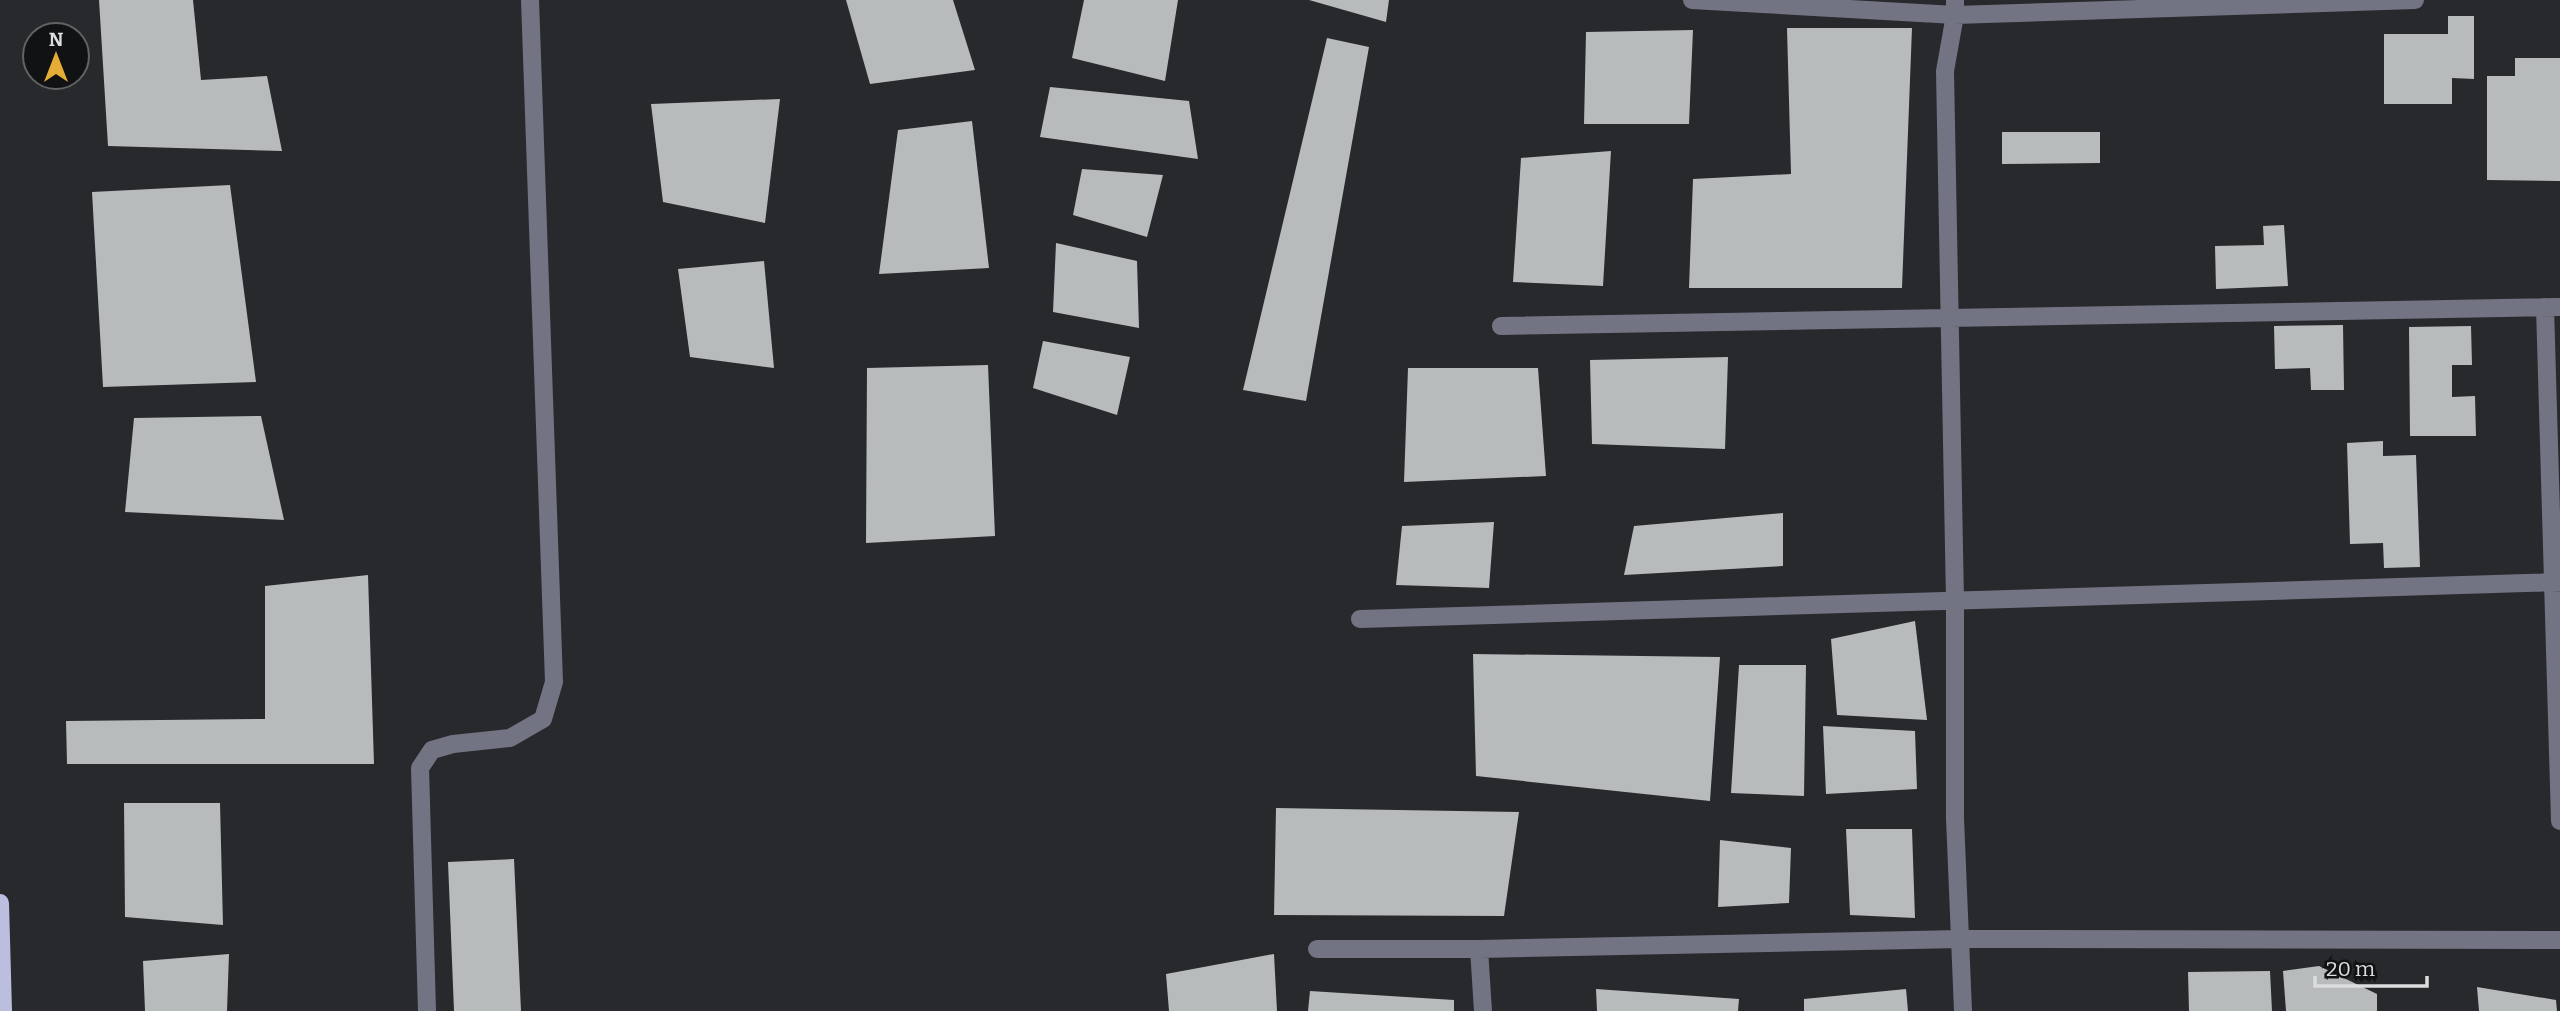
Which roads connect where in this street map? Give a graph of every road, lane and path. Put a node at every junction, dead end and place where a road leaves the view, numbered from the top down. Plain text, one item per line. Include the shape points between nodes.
1 (530, 0) edge
2 (1692, 0) edge
3 (2415, 0) edge
4 (1955, 7) edge
5 (2553, 307) edge
6 (1950, 318) junction
7 (1501, 326) dead end
8 (2556, 582) edge
9 (1955, 601) junction
10 (1360, 619) dead end
11 (2560, 821) edge
12 (0, 903) edge
13 (1961, 939) junction
14 (2560, 940) edge
15 (1317, 949) dead end
16 (1479, 949) junction
17 (3, 1011) edge
18 (427, 1011) edge
19 (1483, 1011) edge
20 (1963, 1011) edge

1 - 18 street via 554,682 542,719 510,738 432,750 420,768
2 - 4 street
3 - 4 street
4 - 6 street via 1945,71
5 - 6 street
5 - 8 street
6 - 7 street
6 - 9 street
8 - 9 street
8 - 11 street
9 - 10 street
9 - 13 street via 1955,818
12 - 17 main road
13 - 14 street
13 - 16 street
13 - 20 street
15 - 16 street
16 - 19 street

